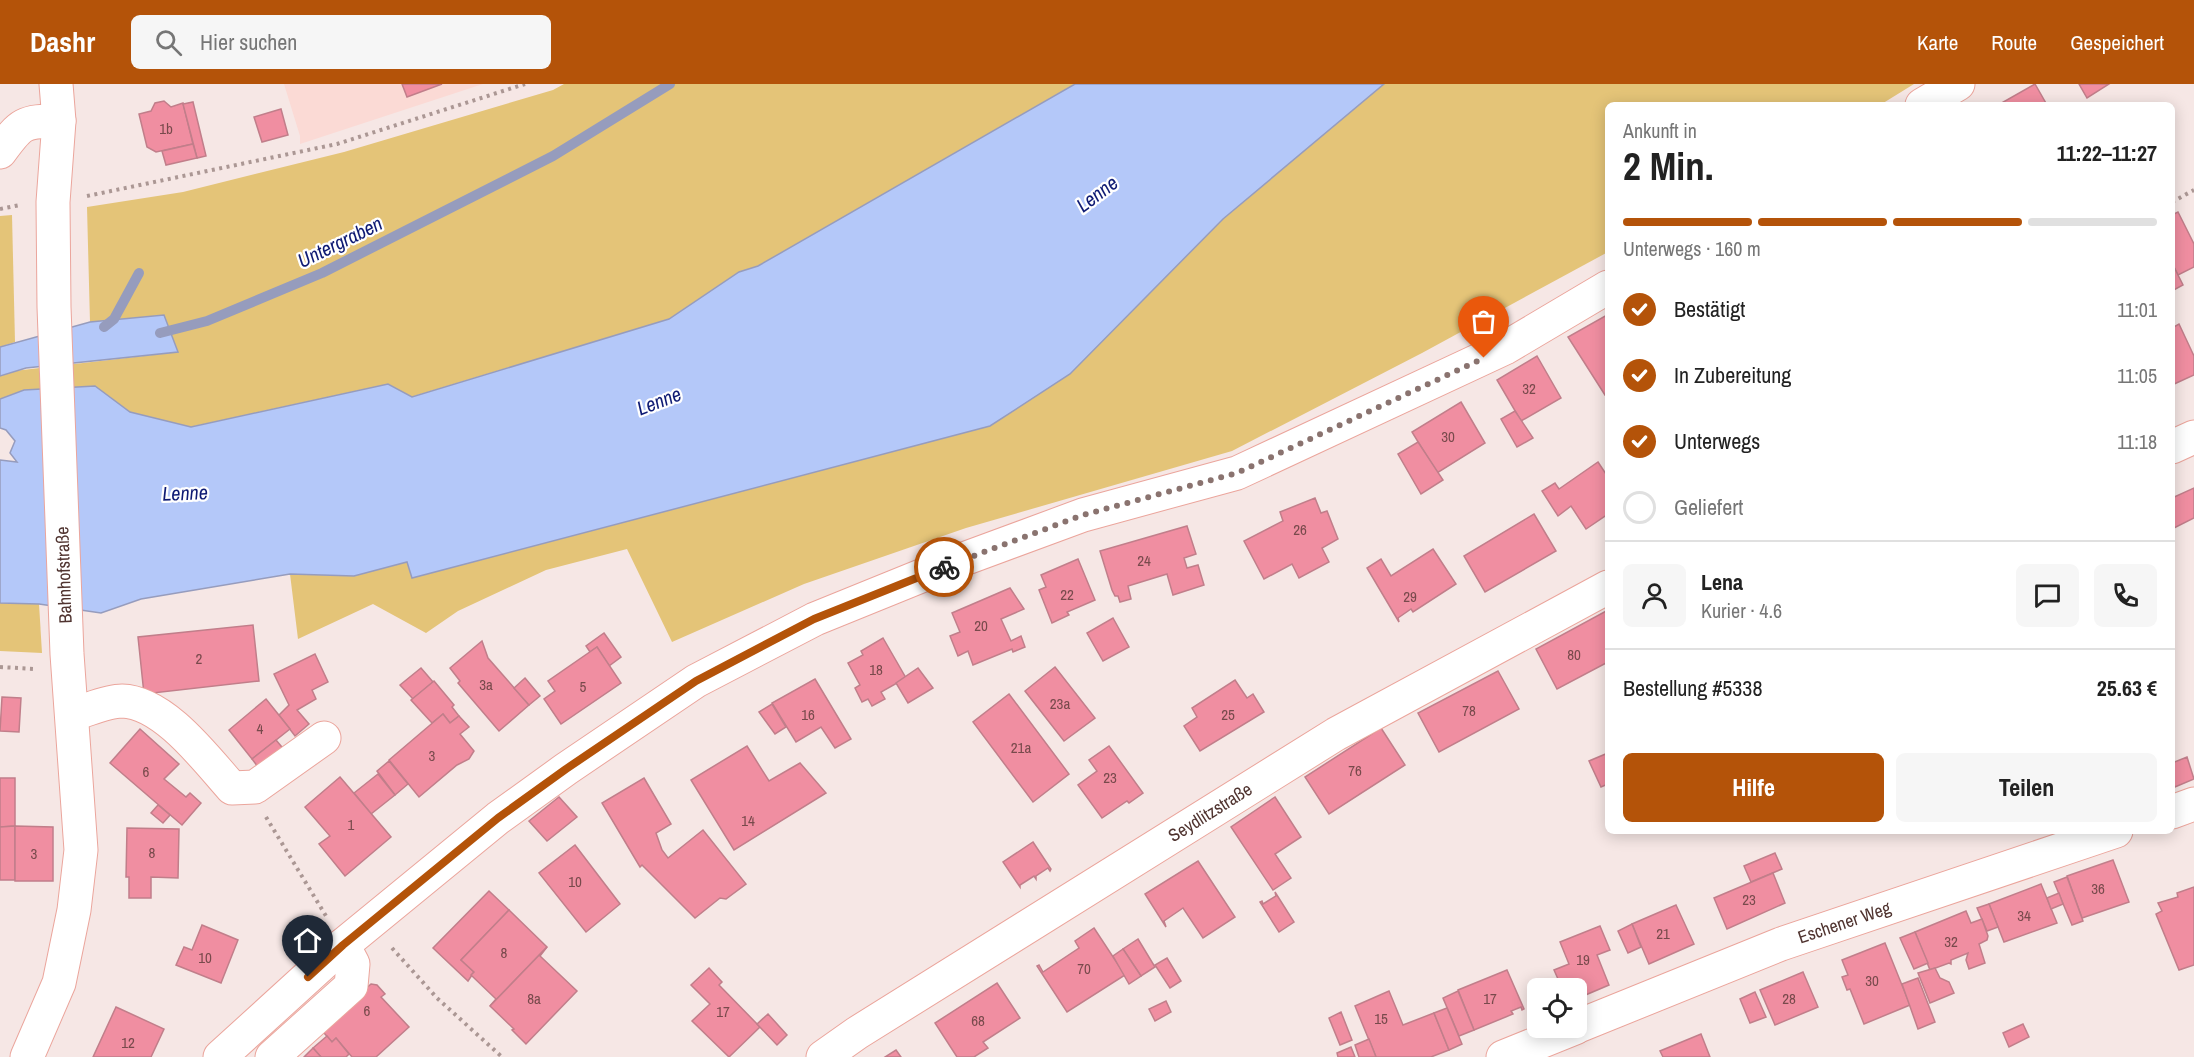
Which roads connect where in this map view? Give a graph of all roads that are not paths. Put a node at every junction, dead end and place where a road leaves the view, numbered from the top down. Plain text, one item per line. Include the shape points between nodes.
1 (56, 84) edge
2 (1958, 84) edge
3 (1927, 102) edge
4 (59, 121) junction
5 (0, 152) edge
6 (1605, 289) edge
7 (2194, 436) edge
8 (2175, 446) edge
9 (1605, 589) edge
10 (73, 714) junction
11 (324, 738) dead end
12 (2175, 798) edge
13 (2194, 802) edge
14 (2175, 811) edge
15 (2107, 834) edge
16 (343, 945) junction
17 (1587, 1023) edge
18 (1549, 1038) edge
19 (27, 1057) edge
20 (220, 1057) edge
21 (272, 1057) edge
22 (823, 1057) edge
23 (1503, 1057) edge

1 - 4 street, Bahnhofstraße
2 - 3 street
4 - 5 street via 22,125
4 - 10 street, Bahnhofstraße via 53,202 54,307 67,654
6 - 16 street via 1505,348 1237,473 1083,515 814,619 696,681 566,769 498,818
7 - 8 street
9 - 22 street, Seydlitzstraße via 1336,734
10 - 11 street via 119,701 137,703 161,715 231,788 255,787
10 - 19 street, Bahnhofstraße via 81,850 74,910 59,983
12 - 13 street
13 - 14 street
15 - 17 street, Eschener Weg via 1781,944
16 - 20 street
16 - 21 street via 353,964 351,986
18 - 23 street, Eschener Weg

